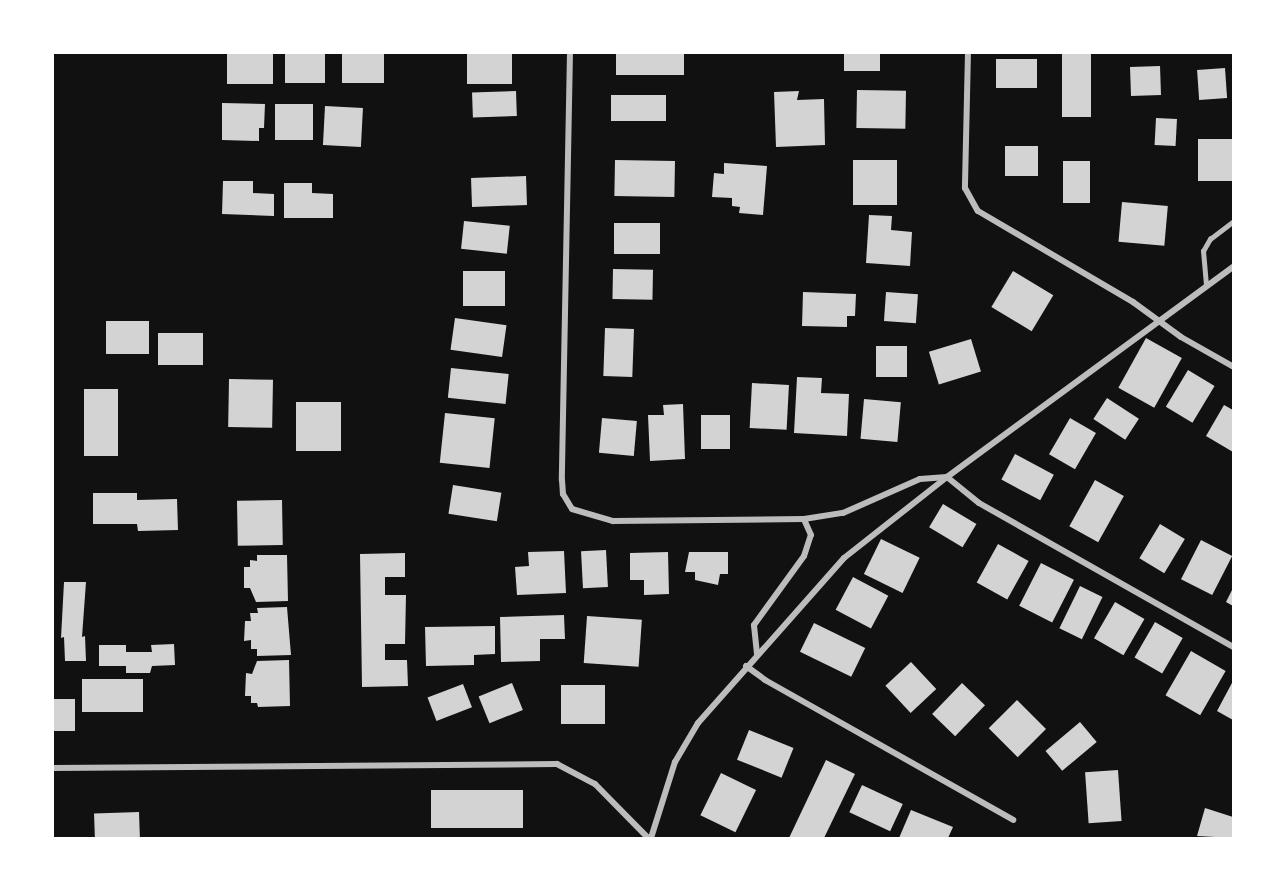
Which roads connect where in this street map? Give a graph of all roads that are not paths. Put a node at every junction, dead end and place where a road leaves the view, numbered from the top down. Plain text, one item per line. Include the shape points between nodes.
1 (570, 52) edge
2 (968, 52) edge
3 (1233, 221) edge
4 (1233, 266) edge
5 (1206, 285) junction
6 (1159, 318) junction
7 (1233, 367) edge
8 (947, 477) junction
9 (804, 519) junction
10 (1233, 647) edge
11 (757, 654) junction
12 (746, 666) junction
13 (52, 768) edge
14 (1013, 820) dead end
15 (649, 838) edge

1 - 9 street via 563,494 572,508 613,521
2 - 6 street via 965,188 978,210
3 - 5 lane via 1210,239 1203,251
4 - 5 street
5 - 6 street
6 - 7 street via 1181,337
6 - 8 street
8 - 9 street via 920,479 843,513
8 - 10 street via 979,503
8 - 11 street via 844,558
9 - 11 street via 811,535 804,556 754,625
11 - 12 street
12 - 14 street
12 - 15 street via 698,723 675,762
13 - 15 street via 557,764 595,784

